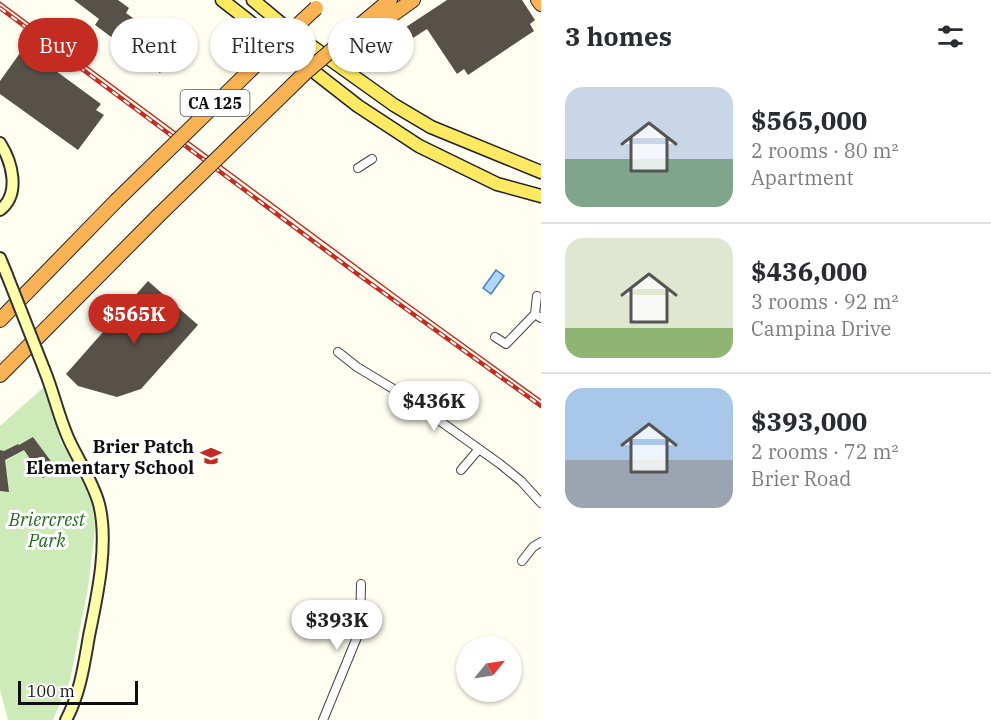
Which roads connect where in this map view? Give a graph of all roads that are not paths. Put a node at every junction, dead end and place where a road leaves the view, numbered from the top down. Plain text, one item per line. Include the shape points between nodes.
1 (222, 0) edge
2 (253, 0) edge
3 (390, 0) edge
4 (413, 0) edge
5 (538, 0) edge
6 (321, 4) edge
7 (541, 4) edge
8 (369, 18) edge
9 (388, 18) edge
10 (328, 53) edge
11 (0, 142) edge
12 (372, 159) dead end
13 (358, 168) dead end
14 (541, 172) edge
15 (541, 196) edge
16 (0, 210) edge
17 (0, 258) edge
18 (58, 260) junction
19 (537, 296) dead end
20 (0, 306) edge
21 (538, 316) edge
22 (0, 320) edge
23 (495, 337) dead end
24 (338, 352) dead end
25 (0, 375) edge
26 (479, 449) junction
27 (461, 470) dead end
28 (541, 502) edge
29 (541, 542) edge
30 (522, 561) dead end
31 (360, 584) dead end
32 (66, 720) edge
33 (323, 720) edge

1 - 15 main road via 358,106 419,146 497,183
2 - 14 main road via 289,30 412,116
3 - 8 highway, CA 125
4 - 9 highway
5 - 7 highway
6 - 18 highway, CA 125, bridge
10 - 25 highway, CA 125, bridge
11 - 16 street via 13,174 12,192
12 - 13 street
17 - 32 street, bridge via 69,442 94,487 102,523 102,562 91,626 80,685
18 - 20 highway
18 - 22 highway, CA 125
19 - 21 street
21 - 23 street via 506,344
24 - 26 street
26 - 27 street
26 - 28 street
29 - 30 street
31 - 33 street via 360,630

